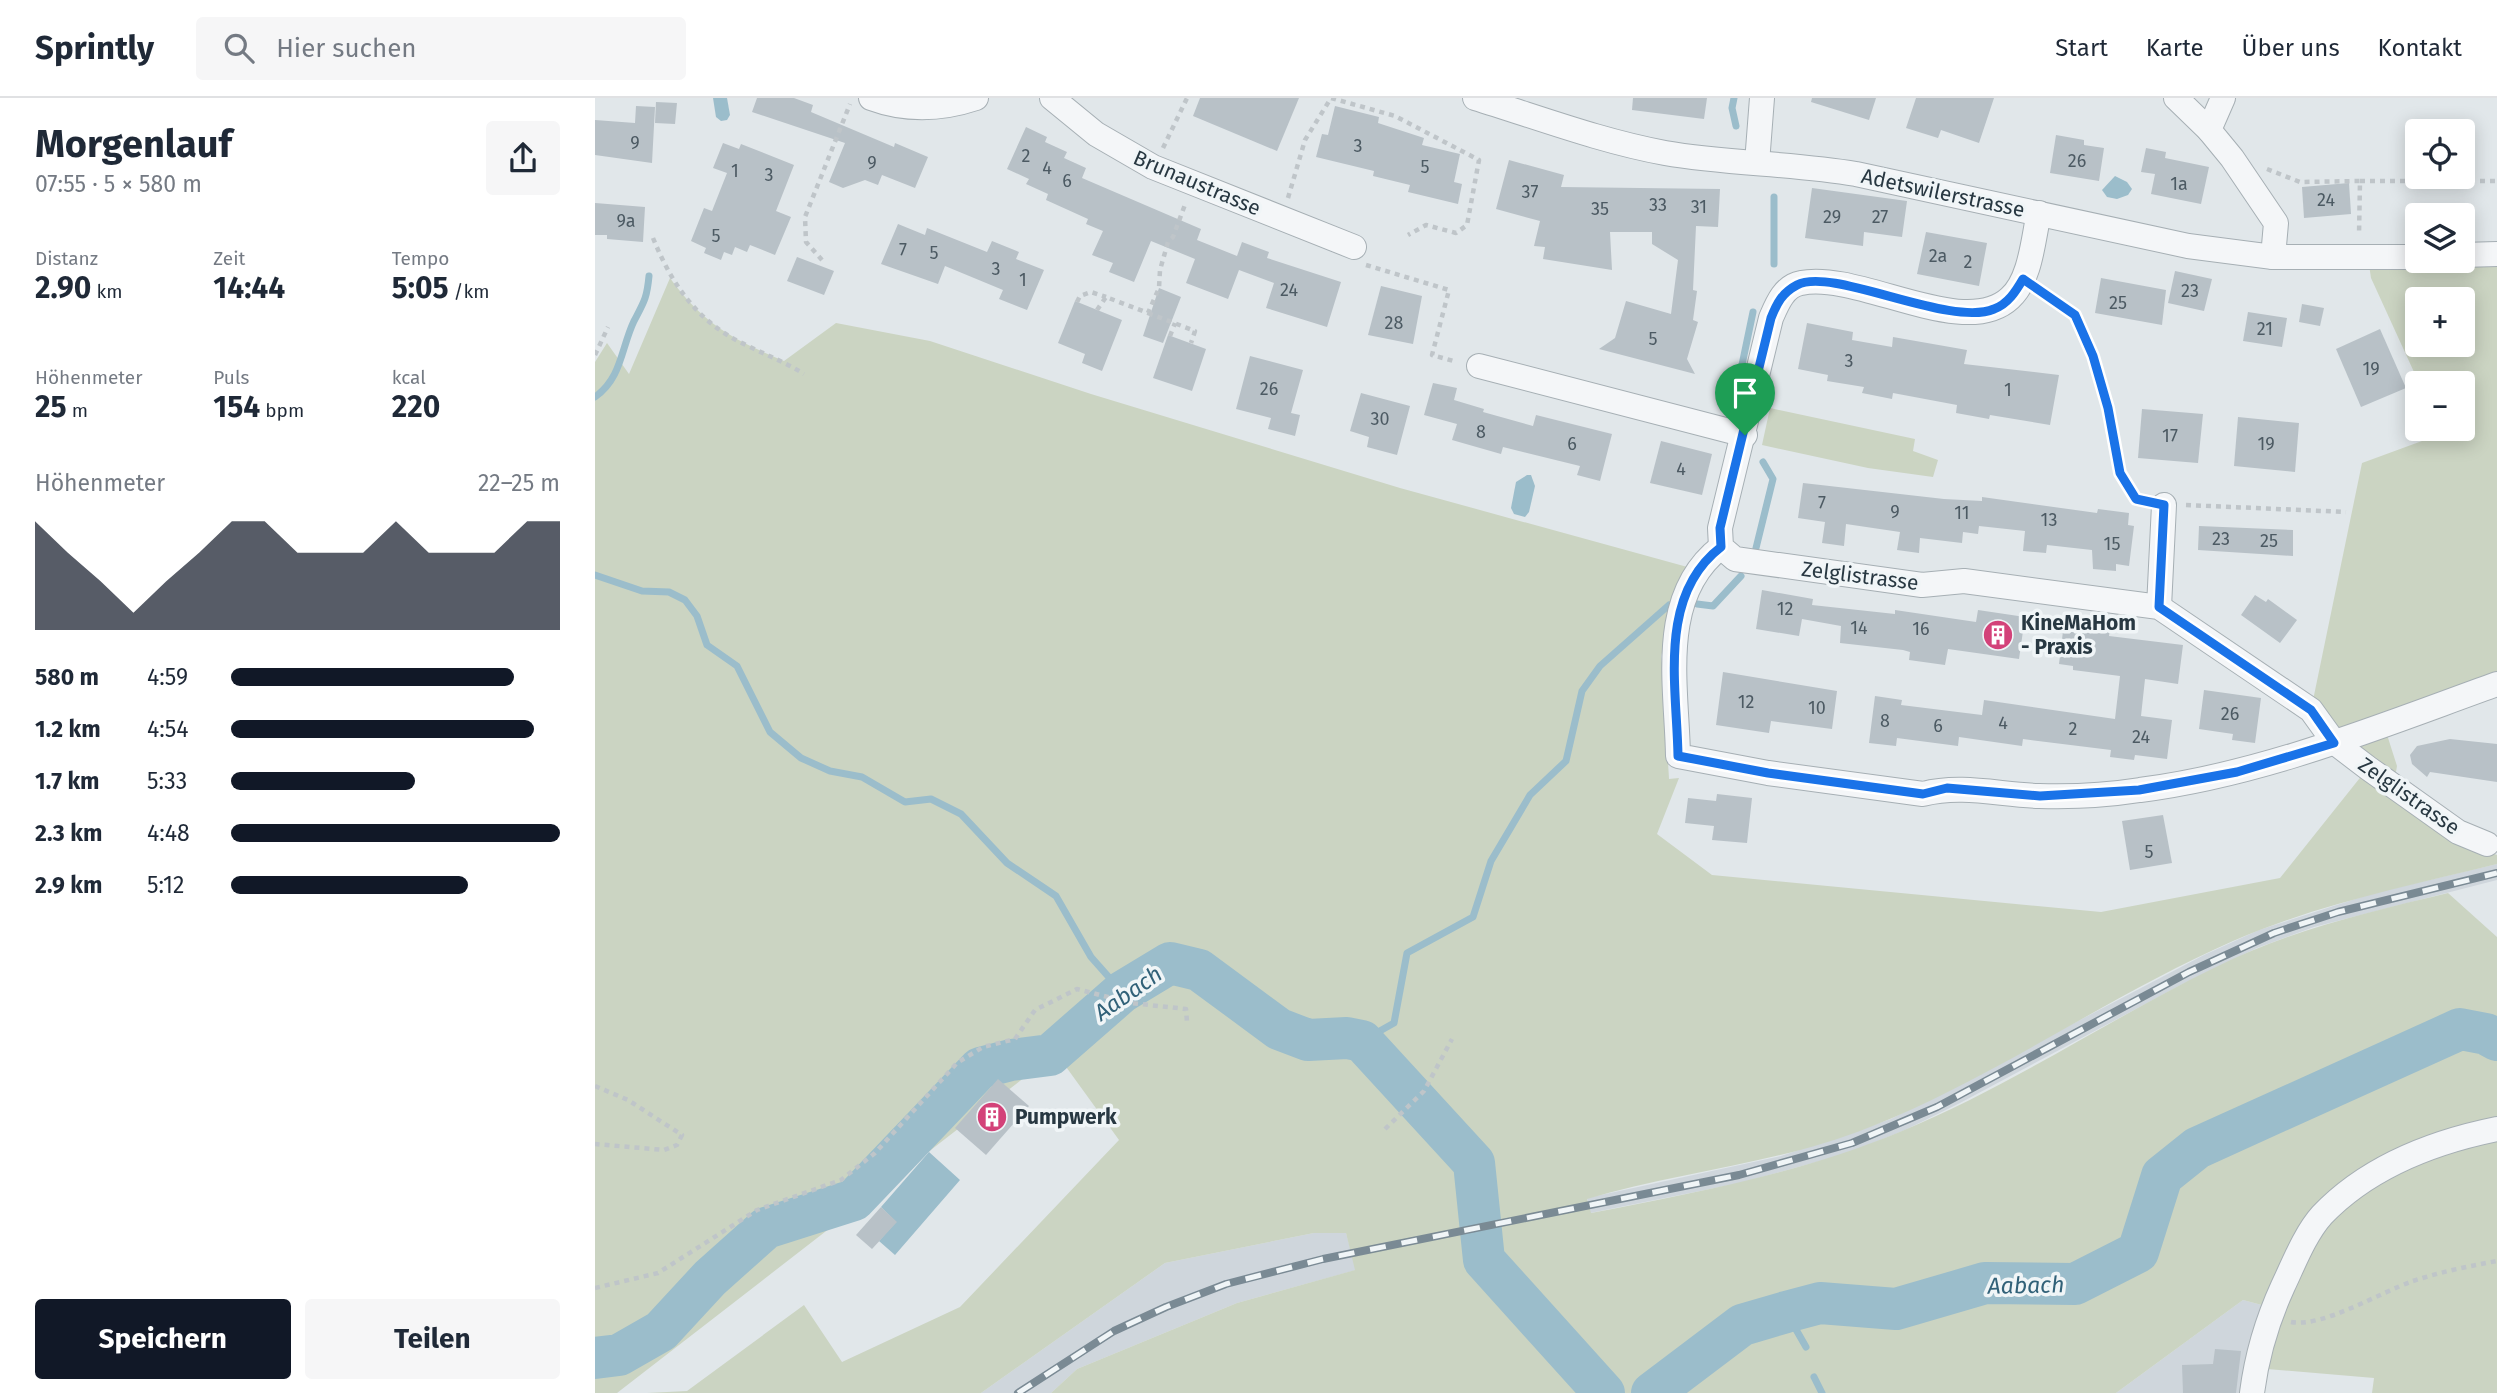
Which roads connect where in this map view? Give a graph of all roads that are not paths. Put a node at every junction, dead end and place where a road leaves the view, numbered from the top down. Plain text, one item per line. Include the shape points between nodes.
1 (871, 98) edge
2 (976, 98) edge
3 (1052, 98) edge
4 (1475, 98) edge
5 (1762, 98) edge
6 (2176, 98) edge
7 (2223, 98) edge
8 (2209, 130) junction
9 (1757, 163) junction
10 (2039, 213) junction
11 (1354, 247) road end
12 (2497, 254) edge
13 (2475, 255) edge
14 (2273, 257) junction
15 (2405, 257) edge
16 (1479, 366) road end
17 (1745, 435) junction
18 (2164, 505) road end
19 (1721, 547) junction
20 (2159, 607) junction
21 (2497, 684) edge
22 (2334, 743) junction
23 (2487, 844) dead end
24 (2497, 1129) edge
25 (2252, 1393) edge

1 - 2 street via 907,108
3 - 11 street, Brunaustrasse via 1096,134 1153,167
4 - 9 street, Adetswilerstrasse via 1663,152
5 - 9 street
6 - 8 street
7 - 8 street
8 - 14 street via 2276,223
9 - 10 street, Adetswilerstrasse via 1845,172
10 - 14 street, Adetswilerstrasse via 2188,246
10 - 17 street via 2023,279 2011,298 1993,310 1963,313 1827,283 1800,283 1780,296
12 - 13 street
14 - 15 street, Adetswilerstrasse
16 - 17 street
17 - 19 street via 1720,528
18 - 20 street
19 - 20 street, Zelglistrasse via 1735,559 1922,585 1964,581
19 - 22 street via 1699,570 1677,627 1672,682 1678,756 1923,794 1947,788 2040,796 2139,790 2237,772
20 - 22 street, Zelglistrasse via 2311,710
21 - 22 street, Zelglistrasse
22 - 23 street, Zelglistrasse via 2458,832
24 - 25 street via 2403,1158 2358,1184 2321,1217 2298,1254 2270,1317

